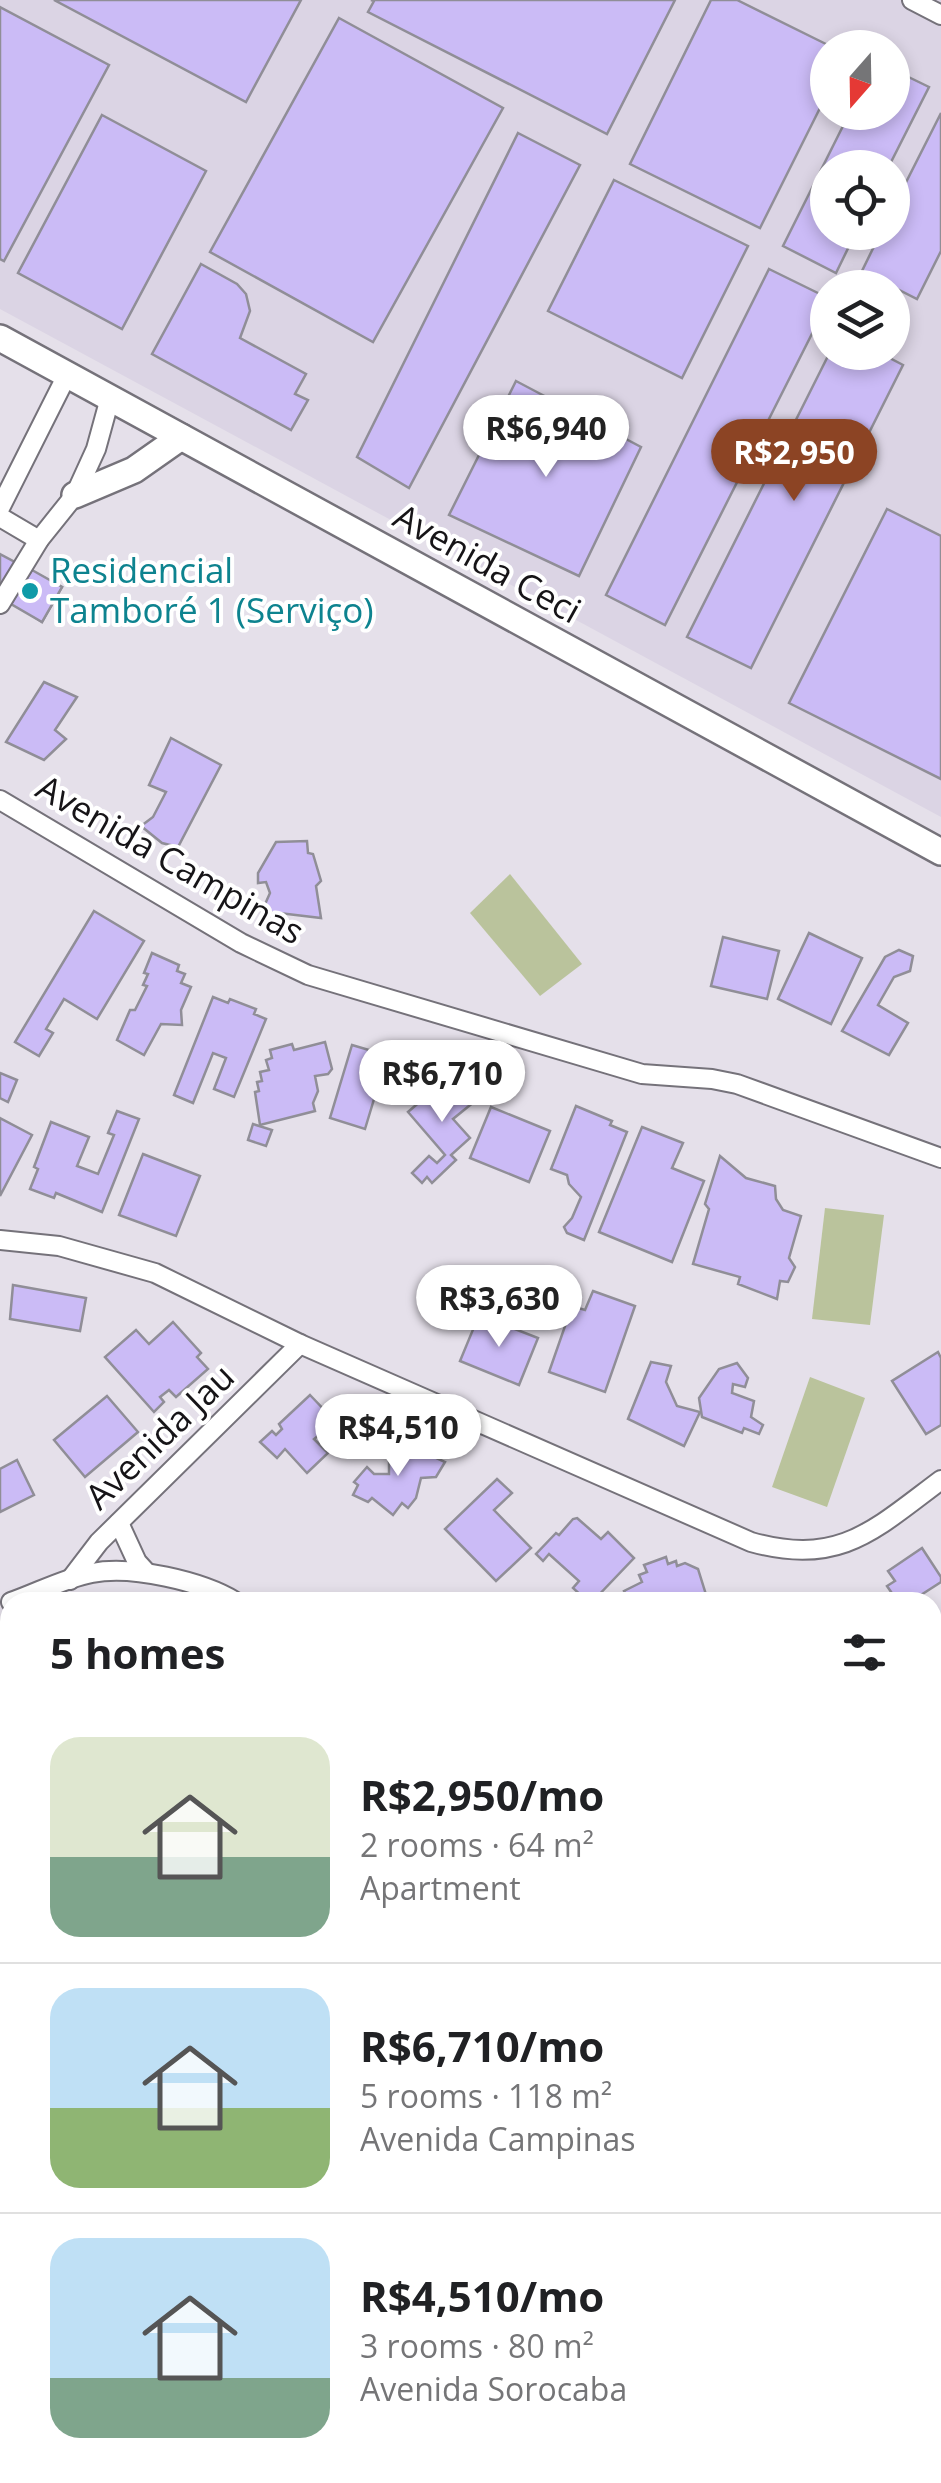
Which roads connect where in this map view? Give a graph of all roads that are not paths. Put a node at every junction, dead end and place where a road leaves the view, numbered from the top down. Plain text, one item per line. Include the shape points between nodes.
1 (912, 0) edge
2 (941, 14) edge
3 (0, 338) edge
4 (67, 375) junction
5 (110, 398) junction
6 (181, 437) junction
7 (75, 495) junction
8 (0, 508) edge
9 (0, 518) edge
10 (39, 540) junction
11 (0, 604) edge
12 (0, 800) edge
13 (941, 852) edge
14 (941, 1158) edge
15 (0, 1240) edge
16 (300, 1344) junction
17 (941, 1480) edge
18 (119, 1523) junction
19 (147, 1573) junction
20 (70, 1580) junction
21 (39, 1592) edge
22 (211, 1592) edge

1 - 2 street
3 - 4 main road, Avenida Ceci
4 - 5 main road, Avenida Ceci
4 - 8 street
5 - 6 main road, Avenida Ceci
5 - 7 street
6 - 7 main road via 134,470
6 - 13 main road, Avenida Ceci
7 - 10 street
9 - 10 street
10 - 11 street
12 - 14 street, Avenida Campinas via 242,944 308,975 642,1074 737,1084
15 - 16 street via 59,1246 155,1273
16 - 17 street via 786,1552 820,1551 854,1539
16 - 18 street, Avenida Jau
18 - 19 street
18 - 20 street, Avenida Jau
19 - 20 street via 92,1572
19 - 22 street
20 - 21 street

